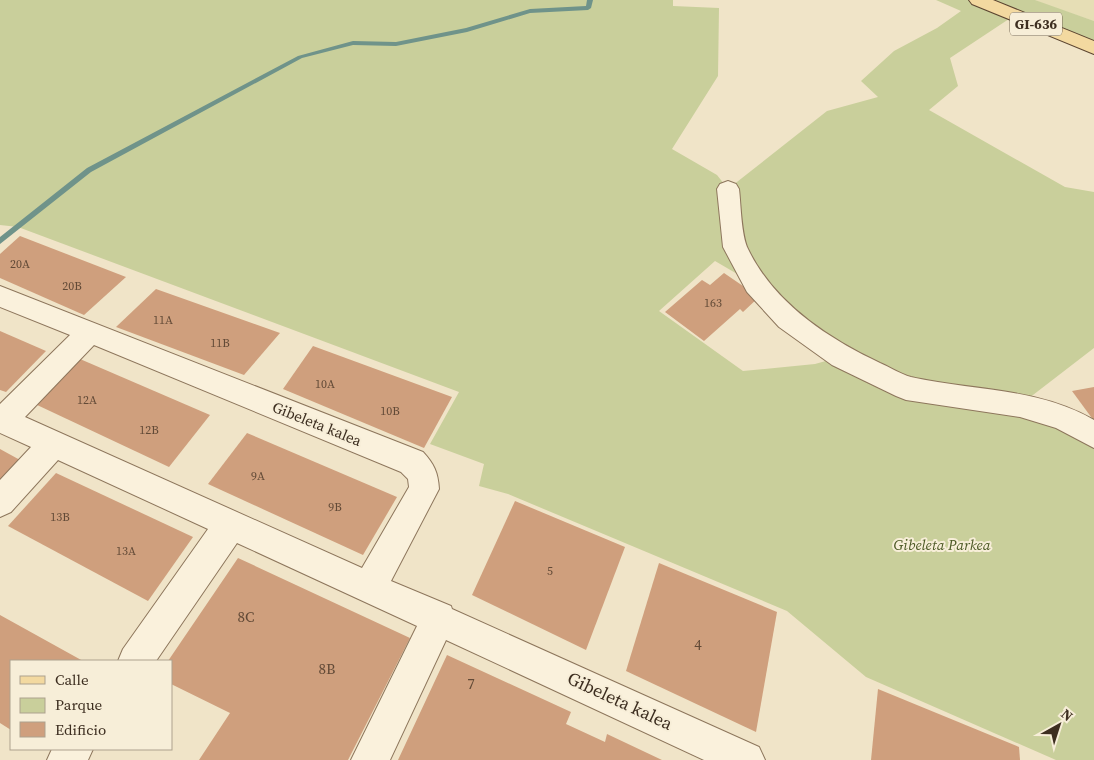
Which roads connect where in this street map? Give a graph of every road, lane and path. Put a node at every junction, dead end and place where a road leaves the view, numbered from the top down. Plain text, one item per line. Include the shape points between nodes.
1 (978, 0) edge
2 (1094, 48) edge
3 (728, 189) dead end
4 (0, 296) edge
5 (90, 332) junction
6 (1, 420) edge
7 (1094, 435) edge
8 (54, 443) junction
9 (0, 502) edge
10 (231, 524) junction
11 (370, 587) junction
12 (439, 618) junction
13 (137, 660) edge
14 (370, 760) edge
15 (746, 760) edge

1 - 2 main road, GI-636
3 - 7 street via 734,247 756,285 788,320 841,357 906,388 1020,405 1063,417
4 - 5 street, Gibeleta kalea
5 - 6 street, Gibeleta kalea
5 - 11 street, Gibeleta kalea via 412,462 423,474 424,489
6 - 8 street, Gibeleta kalea
8 - 9 street
8 - 10 street, Gibeleta kalea
10 - 11 street, Gibeleta kalea
10 - 13 street
11 - 12 street, Gibeleta kalea
12 - 14 street
12 - 15 street, Gibeleta kalea

